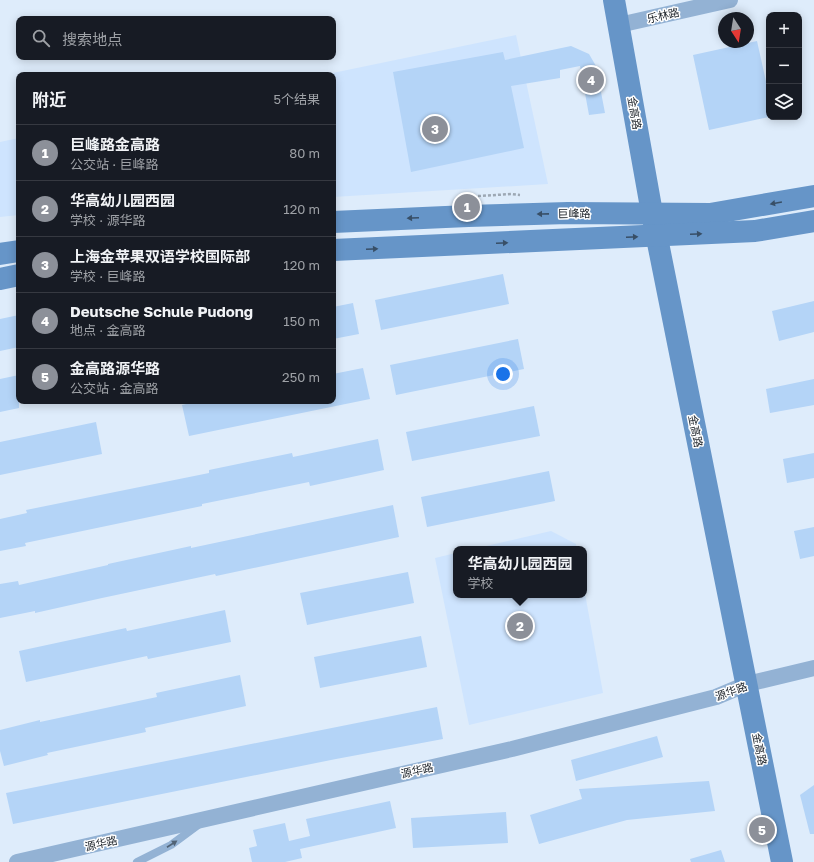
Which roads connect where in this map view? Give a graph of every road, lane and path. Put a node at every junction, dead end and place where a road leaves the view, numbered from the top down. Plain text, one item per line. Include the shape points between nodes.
1 (614, 0) edge
2 (730, 0) edge
3 (619, 25) junction
4 (814, 196) edge
5 (652, 213) junction
6 (814, 221) edge
7 (336, 222) edge
8 (657, 236) junction
9 (336, 250) edge
10 (16, 251) edge
11 (0, 254) edge
12 (16, 275) edge
13 (0, 278) edge
14 (814, 668) edge
15 (747, 684) junction
16 (206, 819) junction
17 (17, 862) edge
18 (137, 862) edge
19 (782, 862) edge

1 - 3 main road, 金高路
2 - 3 street, 乐林路
3 - 5 main road, 金高路
4 -> 5 main road, 巨峰路 via 710,214
5 -> 7 main road, 巨峰路 via 568,213
5 - 8 main road, 金高路
8 -> 6 main road via 755,231
9 -> 8 main road
8 - 15 main road, 金高路
10 - 11 main road
12 - 13 main road
14 - 15 street, 源华路
15 - 16 street, 源华路 via 716,697 512,749
15 - 19 main road, 金高路
16 - 17 street, 源华路
18 -> 16 lane via 171,845

